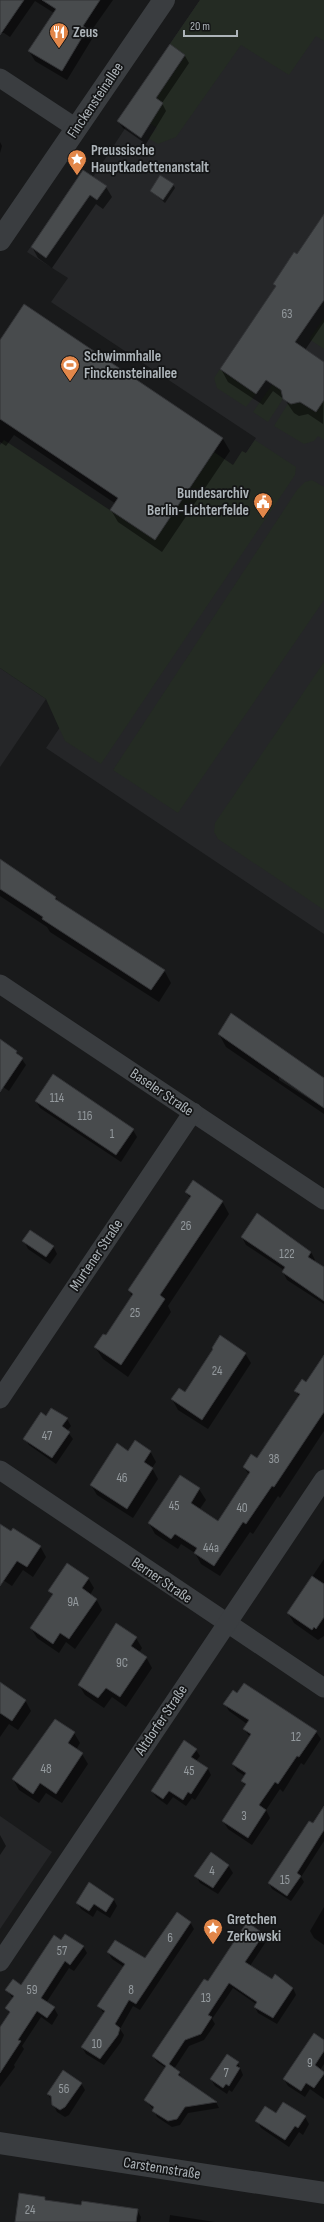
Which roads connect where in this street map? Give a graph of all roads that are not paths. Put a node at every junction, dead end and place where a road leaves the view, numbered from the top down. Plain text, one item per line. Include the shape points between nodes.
1 (164, 0) edge
2 (0, 78) edge
3 (76, 128) junction
4 (0, 240) edge
5 (0, 984) edge
6 (193, 1112) junction
7 (324, 1200) edge
8 (0, 1399) edge
9 (0, 1470) edge
10 (324, 1479) edge
11 (226, 1623) junction
12 (324, 1688) edge
13 (0, 1962) edge
14 (0, 2142) edge
15 (324, 2193) edge

1 - 3 street, Finckensteinallee
2 - 3 street
3 - 4 street, Finckensteinallee
5 - 6 street, Baseler Straße
6 - 7 street, Baseler Straße
6 - 8 street, Murtener Straße
9 - 11 street, Berner Straße
10 - 11 street, Altdorfer Straße
11 - 12 street, Berner Straße
11 - 13 street, Altdorfer Straße
14 - 15 street, Carstennstraße

